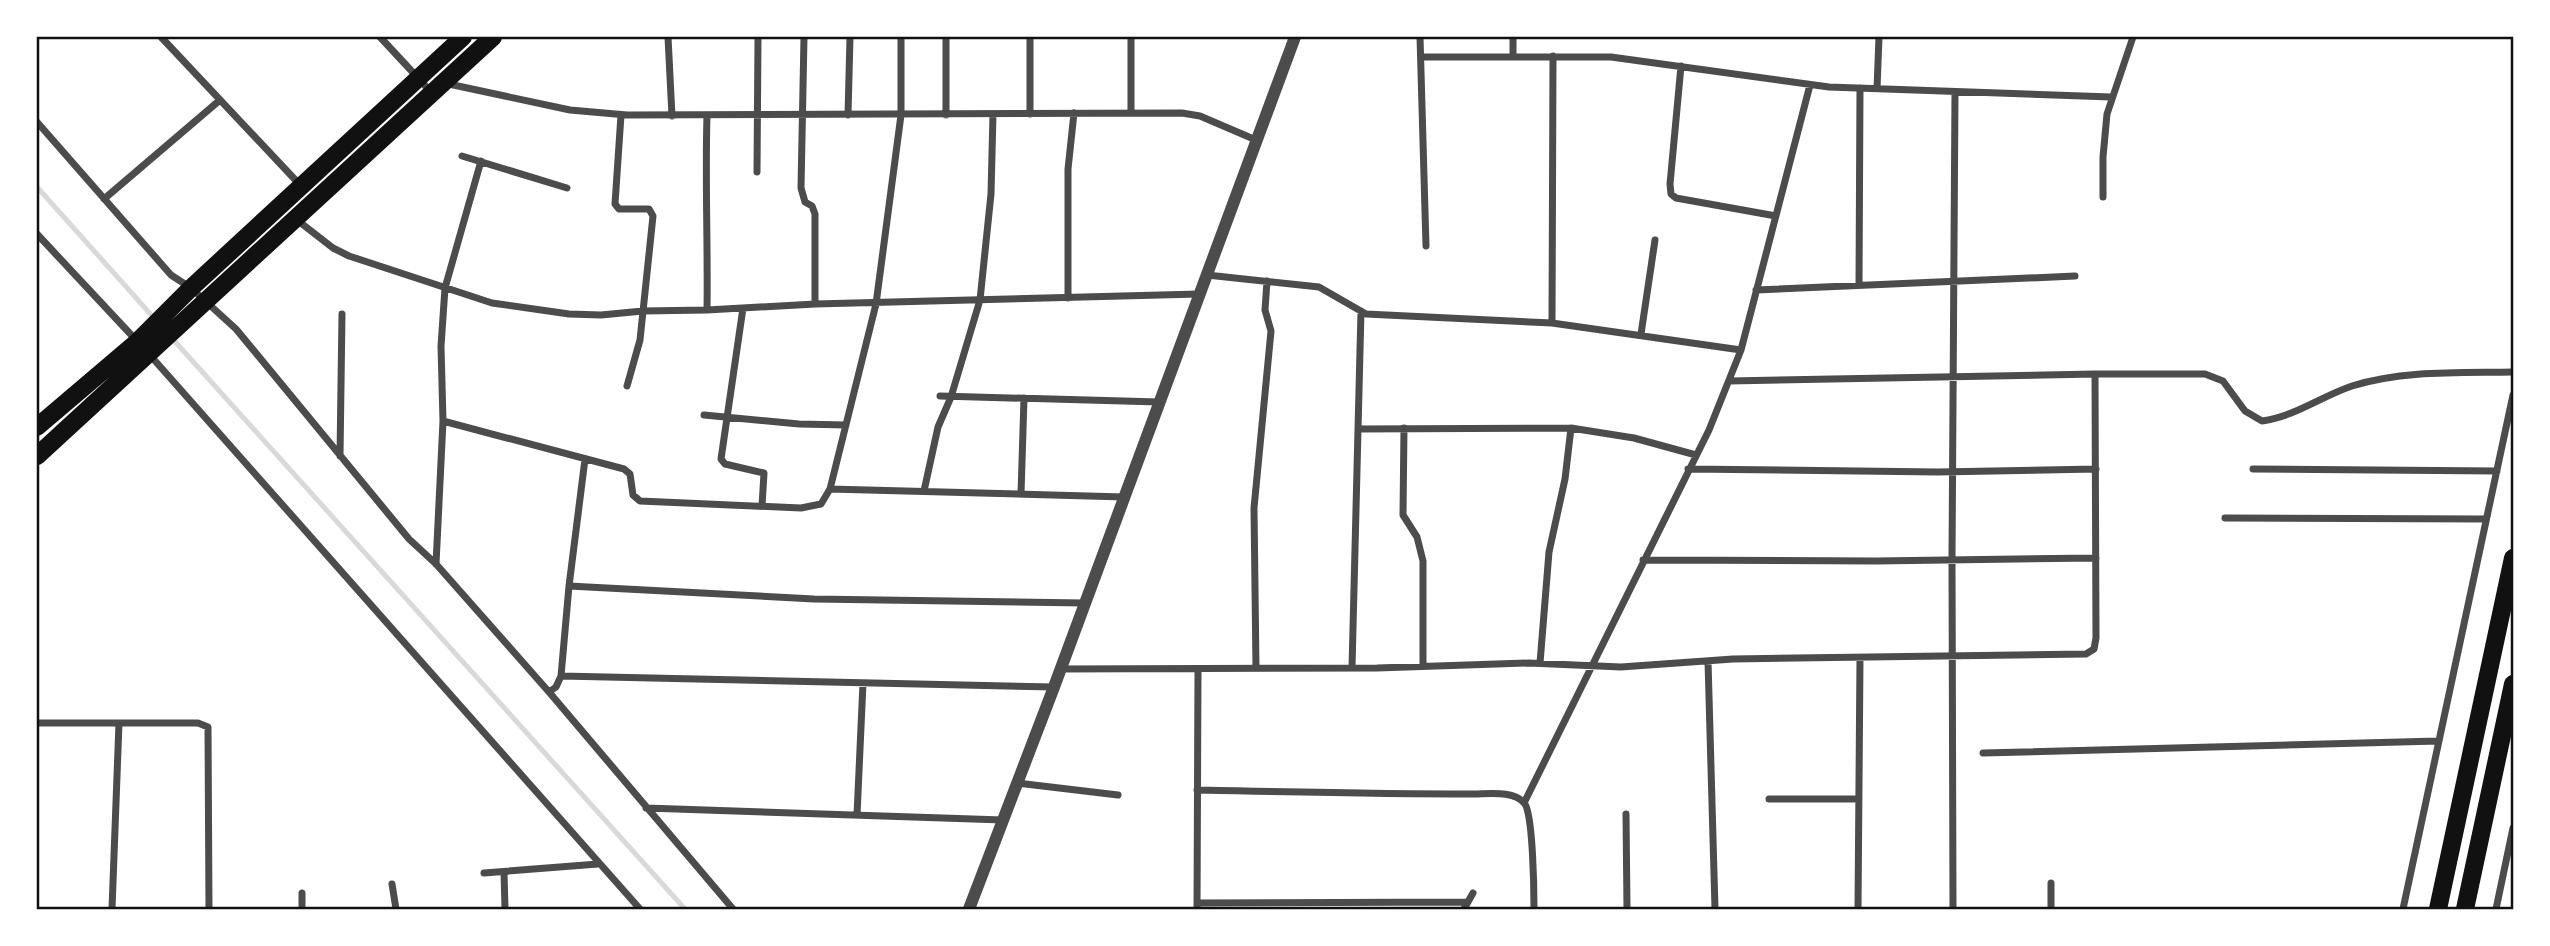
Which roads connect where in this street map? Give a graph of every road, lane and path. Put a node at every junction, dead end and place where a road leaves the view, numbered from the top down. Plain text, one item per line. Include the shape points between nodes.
1 (161, 37) edge
2 (380, 37) edge
3 (463, 37) edge
4 (494, 37) edge
5 (668, 37) edge
6 (758, 37) edge
7 (804, 37) edge
8 (850, 37) edge
9 (901, 37) edge
10 (946, 37) edge
11 (1030, 37) edge
12 (1131, 37) edge
13 (1294, 37) edge
14 (1420, 37) edge
15 (1513, 37) edge
16 (1879, 37) edge
17 (2133, 37) edge
18 (1513, 56) junction
19 (1553, 56) junction
20 (1421, 57) junction
21 (1681, 66) junction
22 (417, 78) junction
23 (1810, 85) junction
24 (438, 88) junction
25 (1860, 88) junction
26 (1877, 89) junction
27 (1955, 92) junction
28 (2111, 97) junction
29 (220, 100) junction
30 (1074, 113) junction
31 (1130, 113) junction
32 (993, 114) junction
33 (1030, 114) junction
34 (621, 115) junction
35 (707, 115) junction
36 (803, 115) junction
37 (901, 115) junction
38 (946, 115) junction
39 (672, 116) junction
40 (757, 116) junction
41 (848, 116) junction
42 (37, 122) edge
43 (1256, 140) junction
44 (462, 156) dead end
45 (481, 161) junction
46 (757, 172) dead end
47 (301, 187) junction
48 (567, 188) dead end
49 (2104, 197) dead end
50 (104, 199) junction
51 (315, 202) junction
52 (1776, 216) junction
53 (296, 219) junction
54 (37, 234) edge
55 (1655, 240) dead end
56 (41, 244) edge
57 (1426, 246) dead end
58 (1207, 275) junction
59 (2075, 276) dead end
60 (1267, 281) junction
61 (1954, 282) junction
62 (1859, 285) junction
63 (445, 288) junction
64 (1756, 290) junction
65 (1199, 293) junction
66 (196, 297) junction
67 (1068, 299) junction
68 (980, 300) junction
69 (815, 304) junction
70 (876, 304) junction
71 (743, 308) junction
72 (707, 310) junction
73 (643, 311) junction
74 (1361, 311) junction
75 (342, 314) dead end
76 (1552, 323) junction
77 (1642, 334) junction
78 (143, 348) junction
79 (1741, 349) junction
80 (2513, 372) edge
81 (2095, 374) junction
82 (1954, 377) junction
83 (1729, 382) junction
84 (627, 386) dead end
85 (2513, 395) edge
86 (940, 396) dead end
87 (951, 397) junction
88 (1024, 398) junction
89 (1160, 402) junction
90 (704, 415) dead end
91 (725, 418) junction
92 (443, 421) junction
93 (846, 425) junction
94 (37, 427) edge
95 (1571, 428) junction
96 (1358, 429) junction
97 (1404, 429) junction
98 (1696, 455) junction
99 (37, 456) edge
100 (340, 456) junction
101 (585, 459) junction
102 (1688, 469) junction
103 (2096, 469) junction
104 (2253, 469) dead end
105 (1953, 471) junction
106 (2497, 471) junction
107 (830, 489) junction
108 (924, 491) junction
109 (1021, 494) junction
110 (1124, 497) junction
111 (762, 506) junction
112 (2225, 518) dead end
113 (2486, 519) junction
114 (2096, 558) junction
115 (2513, 558) edge
116 (1952, 559) junction
117 (1643, 560) junction
118 (436, 564) junction
119 (569, 586) junction
120 (1085, 603) junction
121 (1952, 656) junction
122 (1860, 658) junction
123 (1708, 661) junction
124 (1540, 663) junction
125 (1423, 667) junction
126 (1591, 667) junction
127 (1198, 668) junction
128 (1256, 668) junction
129 (1352, 668) junction
130 (1060, 669) junction
131 (561, 676) junction
132 (863, 682) junction
133 (2513, 684) edge
134 (1054, 687) junction
135 (549, 692) junction
136 (37, 723) edge
137 (119, 723) junction
138 (2438, 741) junction
139 (1983, 753) dead end
140 (1017, 783) junction
141 (1197, 790) junction
142 (1118, 795) dead end
143 (1769, 799) dead end
144 (1859, 799) junction
145 (1524, 803) junction
146 (646, 808) junction
147 (1626, 814) dead end
148 (857, 816) junction
149 (1003, 820) junction
150 (2513, 828) edge
151 (598, 864) junction
152 (504, 872) junction
153 (484, 873) dead end
154 (2051, 883) dead end
155 (392, 884) dead end
156 (1473, 892) dead end
157 (302, 893) dead end
158 (1197, 906) edge
159 (1466, 906) edge
160 (112, 909) edge
161 (209, 909) edge
162 (302, 909) edge
163 (396, 909) edge
164 (505, 909) edge
165 (640, 909) edge
166 (733, 909) edge
167 (969, 909) edge
168 (1535, 909) edge
169 (1627, 909) edge
170 (1715, 909) edge
171 (1857, 909) edge
172 (1953, 909) edge
173 (2051, 909) edge
174 (2403, 909) edge
175 (2438, 909) edge
176 (2465, 909) edge
177 (2496, 909) edge

1 - 29 street
2 - 22 street
3 - 22 main road
4 - 24 main road
5 - 39 street
6 - 40 street
7 - 36 street
8 - 41 street
9 - 37 street
10 - 38 street
11 - 33 street
12 - 31 street
13 - 43 street
14 - 20 street
15 - 18 street
16 - 26 street
17 - 28 street
18 - 19 street
18 - 20 street
19 - 21 street via 1611,57
19 - 76 street
20 - 57 street
21 - 23 street
21 - 52 street via 1671,194
22 - 24 street
22 - 47 main road
23 - 25 street
23 - 52 street
24 - 34 street
24 - 51 main road
25 - 26 street
25 - 62 street
26 - 27 street
27 - 28 street
27 - 61 street
28 - 49 street via 2103,157
29 - 47 street
29 - 50 street
30 - 31 street
30 - 33 street
30 - 67 street via 1068,169
31 - 43 street via 1200,116
32 - 33 street
32 - 38 street
32 - 68 street via 991,194
34 - 39 street
34 - 73 street via 615,204 619,209 649,209 653,216
35 - 39 street
35 - 40 street
35 - 72 street
36 - 40 street
36 - 41 street
36 - 69 street via 801,188 815,214
37 - 38 street
37 - 41 street
37 - 70 street
40 - 46 street
42 - 50 street
43 - 58 street
44 - 45 street
45 - 48 street
45 - 63 street
47 - 51 street
47 - 66 main road
50 - 66 street
51 - 53 main road
52 - 64 street
53 - 63 street via 349,256
53 - 66 main road
54 - 56 street
55 - 77 street
56 - 78 street
58 - 60 street
58 - 65 street
59 - 61 street
60 - 74 street via 1319,287
60 - 128 street via 1265,310 1271,331 1254,508
61 - 62 street
61 - 82 street
62 - 64 street
63 - 73 street via 528,310 601,315
63 - 92 street
64 - 79 street
65 - 67 street
65 - 89 street
66 - 78 main road
66 - 100 street via 236,329
67 - 68 street
68 - 70 street
68 - 87 street
69 - 70 street
69 - 71 street
70 - 93 street
71 - 72 street
71 - 91 street
72 - 73 street
73 - 84 street
74 - 76 street
74 - 96 street
75 - 100 street
76 - 77 street
77 - 79 street
78 - 94 main road
78 - 99 main road
78 - 151 street
79 - 83 street
80 - 81 street via 2420,374 2374,381 2262,421 2245,411 2216,377
81 - 82 street
81 - 103 street
82 - 83 street
82 - 105 street
83 - 98 street
85 - 106 street
86 - 87 street
87 - 88 street
87 - 108 street via 938,427
88 - 89 street
88 - 109 street
89 - 110 street
90 - 91 street
91 - 93 street
91 - 111 street via 722,461 764,473
92 - 101 street
92 - 118 street
93 - 107 street
95 - 97 street
95 - 98 street
95 - 124 street via 1549,552
96 - 97 street
96 - 129 street
97 - 125 street via 1403,515 1417,537 1423,561
98 - 102 street
100 - 118 street via 409,539
101 - 111 street via 627,471 633,495 640,500
101 - 119 street
102 - 105 street
102 - 117 street
103 - 105 street
103 - 114 street
104 - 106 street
105 - 116 street
106 - 113 street
107 - 108 street
107 - 111 street via 816,506
108 - 109 street
109 - 110 street
110 - 120 street
112 - 113 street
113 - 138 street
114 - 116 street
114 - 121 street via 2096,638 2091,651
115 - 175 main road
116 - 117 street
116 - 121 street
117 - 126 street
118 - 135 street
119 - 120 street via 814,599
119 - 131 street
120 - 130 street
121 - 122 street
121 - 172 street
122 - 123 street
122 - 144 street
123 - 126 street
123 - 170 street
124 - 125 street
124 - 126 street
125 - 129 street
126 - 145 street
127 - 128 street
127 - 130 street
127 - 141 street
128 - 129 street
130 - 134 street
131 - 132 street
131 - 135 street
132 - 134 street
132 - 148 street
133 - 176 main road
134 - 140 street
135 - 146 street
136 - 137 street
137 - 160 street
137 - 161 street via 198,723 208,727
138 - 139 street
138 - 174 street
140 - 142 street
140 - 149 street
141 - 145 street via 1492,794 1515,796
141 - 158 street
143 - 144 street
144 - 171 street
145 - 168 street
146 - 148 street
146 - 166 street
147 - 169 street
148 - 149 street
149 - 167 street
150 - 177 street
151 - 152 street
151 - 165 street
152 - 153 street
152 - 164 street
154 - 173 street
155 - 163 street
156 - 159 street
157 - 162 street
158 - 159 street

